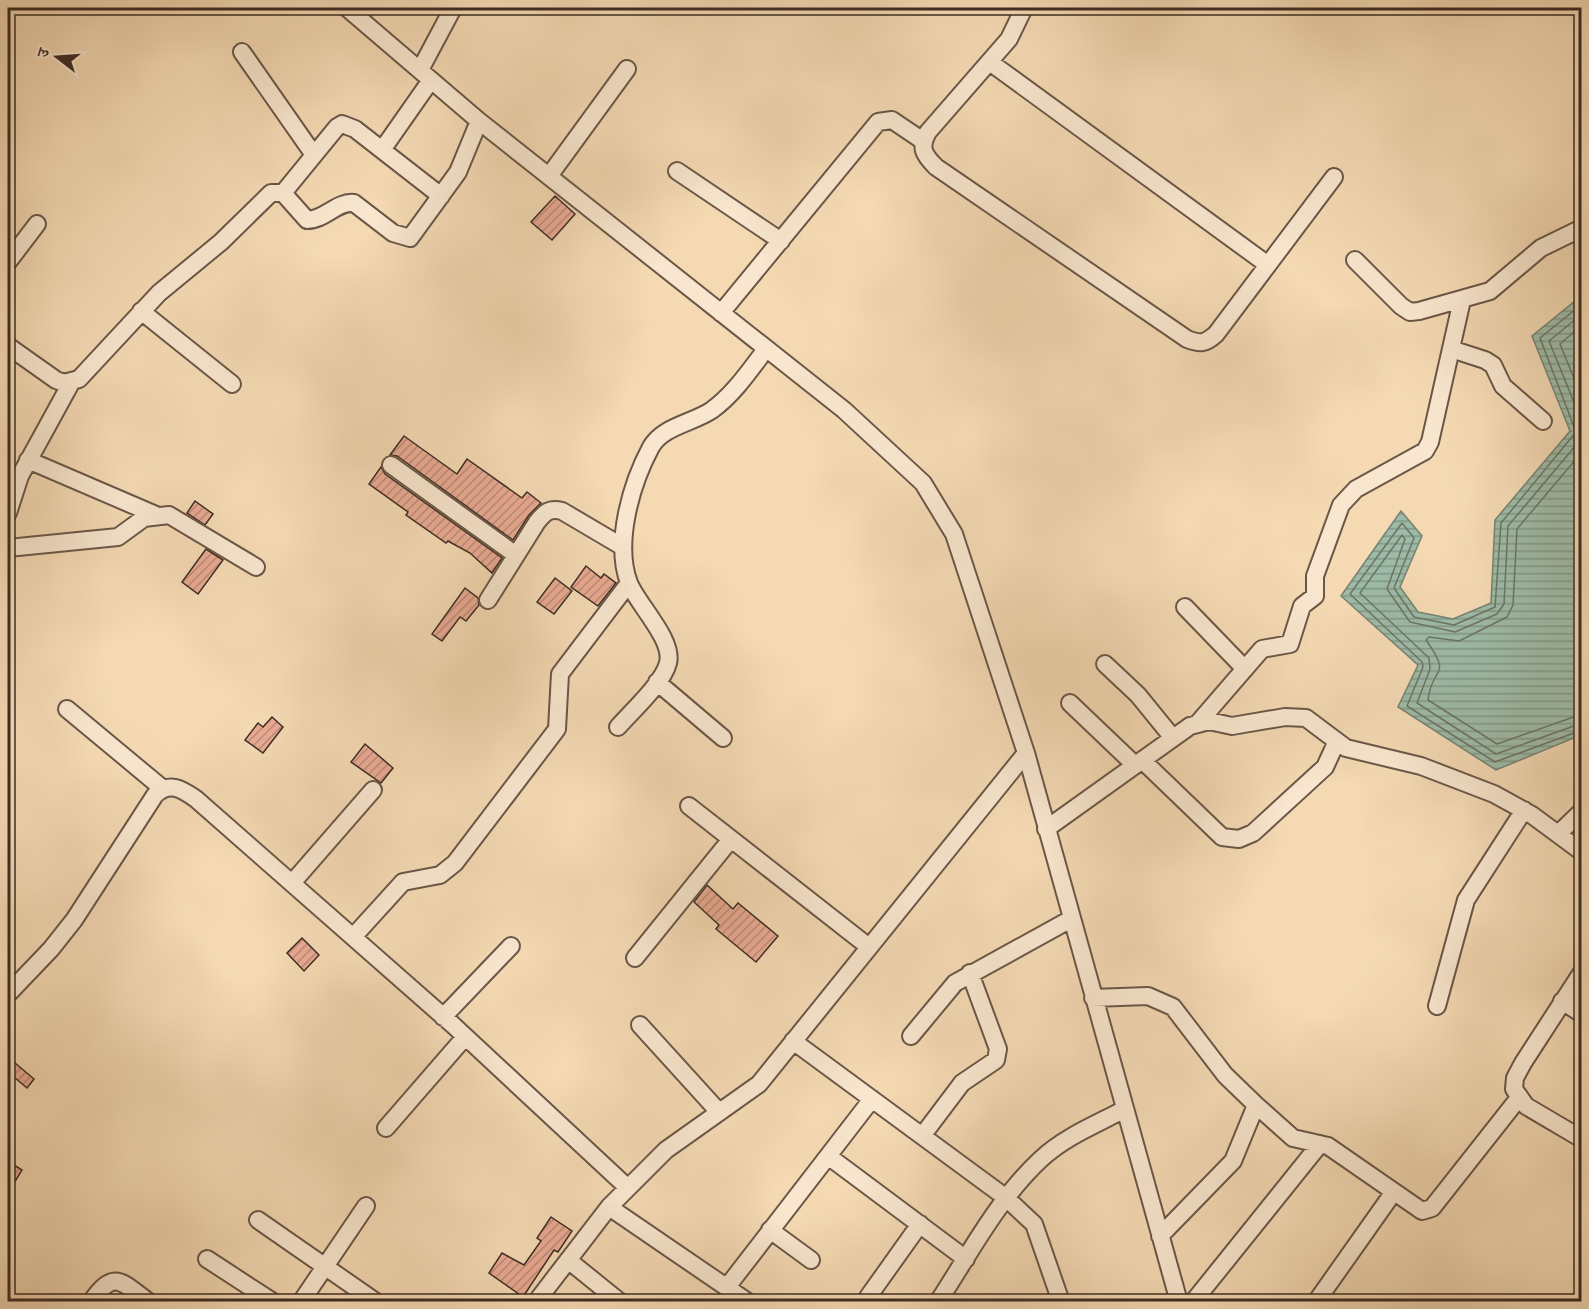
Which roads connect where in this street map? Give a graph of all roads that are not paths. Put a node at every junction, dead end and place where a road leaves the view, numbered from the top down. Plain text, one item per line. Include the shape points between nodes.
1 (347, 8) edge
2 (453, 8) edge
3 (1024, 8) edge
4 (242, 52) dead end
5 (991, 63) junction
6 (627, 69) dead end
7 (426, 75) junction
8 (479, 121) junction
9 (923, 141) junction
10 (382, 150) junction
11 (314, 155) junction
12 (677, 171) dead end
13 (549, 176) junction
14 (1334, 177) dead end
15 (283, 193) junction
16 (441, 196) junction
17 (37, 224) dead end
18 (1581, 228) edge
19 (781, 240) junction
20 (1355, 260) dead end
21 (8, 262) edge
22 (1268, 265) junction
23 (1462, 300) junction
24 (141, 311) junction
25 (721, 313) junction
26 (8, 346) edge
27 (766, 349) junction
28 (1451, 349) junction
29 (70, 382) junction
30 (232, 384) dead end
31 (1543, 421) dead end
32 (28, 460) junction
33 (391, 465) dead end
34 (14, 473) edge
35 (8, 513) edge
36 (156, 515) junction
37 (8, 548) edge
38 (623, 548) junction
39 (516, 555) junction
40 (256, 567) dead end
41 (629, 583) junction
42 (488, 600) dead end
43 (1185, 607) dead end
44 (1106, 664) dead end
45 (1245, 669) junction
46 (657, 682) junction
47 (1070, 703) dead end
48 (67, 709) dead end
49 (1198, 723) junction
50 (618, 727) dead end
51 (723, 738) dead end
52 (1173, 738) junction
53 (1336, 743) junction
54 (1026, 753) junction
55 (1138, 763) junction
56 (162, 788) junction
57 (373, 790) dead end
58 (689, 806) dead end
59 (1524, 810) junction
60 (1581, 811) edge
61 (1046, 829) junction
62 (1559, 833) junction
63 (731, 839) junction
64 (1581, 852) edge
65 (292, 883) junction
66 (1071, 919) junction
67 (353, 937) junction
68 (511, 946) dead end
69 (869, 947) junction
70 (635, 957) dead end
71 (1581, 972) edge
72 (970, 973) junction
73 (8, 994) edge
74 (1093, 998) junction
75 (1562, 1002) junction
76 (1437, 1006) dead end
77 (1581, 1014) edge
78 (443, 1017) junction
79 (640, 1025) dead end
80 (911, 1036) dead end
81 (465, 1037) junction
82 (794, 1041) junction
83 (872, 1099) junction
84 (1518, 1099) junction
85 (1256, 1105) junction
86 (1125, 1109) junction
87 (719, 1112) junction
88 (386, 1128) dead end
89 (922, 1136) junction
90 (1581, 1139) edge
91 (1320, 1144) junction
92 (828, 1156) junction
93 (628, 1188) junction
94 (1393, 1192) junction
95 (1005, 1197) junction
96 (366, 1206) dead end
97 (609, 1207) junction
98 (258, 1220) dead end
99 (920, 1224) junction
100 (770, 1230) junction
101 (1160, 1236) junction
102 (207, 1259) dead end
103 (966, 1259) junction
104 (568, 1260) junction
105 (811, 1260) dead end
106 (324, 1267) junction
107 (727, 1287) junction
108 (868, 1298) dead end
109 (1059, 1301) edge
110 (91, 1302) edge
111 (149, 1302) edge
112 (273, 1302) edge
113 (301, 1302) edge
114 (376, 1302) edge
115 (536, 1302) edge
116 (620, 1302) edge
117 (748, 1302) edge
118 (938, 1302) edge
119 (1179, 1302) edge
120 (1193, 1302) edge
121 (1316, 1302) edge

1 - 7 street
2 - 7 street
3 - 5 street via 1009,39
4 - 11 street
5 - 9 street
5 - 22 street
6 - 13 street
7 - 8 street
7 - 10 street
8 - 13 street
8 - 16 street via 458,172
9 - 19 street via 892,120 878,122
9 - 22 street via 925,156 936,167 1198,343 1207,342 1216,334
10 - 11 street via 348,124 342,124
10 - 16 street
11 - 15 street
12 - 19 street
13 - 25 street
14 - 22 street
15 - 16 street via 307,220 354,203 405,238 415,234
15 - 24 street via 271,193 264,198 221,242
17 - 21 street
18 - 23 street via 1541,248 1490,291
19 - 25 street
20 - 23 street via 1410,312
23 - 28 street
24 - 29 street via 85,375
24 - 30 street
25 - 27 street
26 - 29 street via 57,380
27 - 38 street via 720,404 658,438 637,482
27 - 54 street via 844,410 923,483 941,508 954,534
28 - 31 street via 1493,365 1503,386
28 - 45 street via 1425,451 1347,497 1315,576 1315,596 1302,606 1290,644 1262,649
29 - 32 street
32 - 34 street
32 - 36 street
33 - 39 street
34 - 35 street
36 - 37 street via 144,518 118,537
36 - 40 street via 179,520
38 - 39 street via 553,509 544,513
38 - 41 street
39 - 42 street
41 - 46 street via 669,652 668,664
41 - 67 street via 560,675 557,729 455,863 440,875 403,882
43 - 45 street
44 - 52 street
45 - 49 street
46 - 50 street
46 - 51 street
47 - 55 street
48 - 56 street
49 - 52 street
49 - 53 street via 1247,725 1295,716 1317,725
52 - 55 street
53 - 55 street via 1325,767 1309,783 1253,833 1231,839 1222,837
53 - 59 street via 1421,766
54 - 61 street
54 - 69 street
55 - 61 street
56 - 65 street via 184,790
56 - 73 street via 74,920
57 - 65 street
58 - 63 street
59 - 62 street
59 - 76 street via 1466,900
60 - 62 street
61 - 66 street
62 - 64 street
63 - 69 street
63 - 70 street
65 - 67 street
66 - 72 street
66 - 74 street
67 - 78 street
68 - 78 street
69 - 82 street
71 - 75 street
72 - 80 street via 947,990
72 - 89 street via 998,1049 996,1060 962,1083
74 - 85 street via 1148,996 1173,1007 1225,1075
74 - 86 street
75 - 77 street
75 - 84 street via 1515,1078
78 - 81 street
79 - 87 street
81 - 88 street
81 - 93 street
82 - 83 street
82 - 87 street via 759,1084
83 - 89 street
83 - 92 street
84 - 90 street
84 - 94 street via 1432,1208 1416,1209
85 - 91 street via 1293,1138
85 - 101 street via 1233,1161
86 - 95 street via 1061,1143
86 - 101 street
87 - 93 street via 666,1150
89 - 95 street
91 - 94 street
91 - 120 street
92 - 99 street
92 - 100 street
93 - 97 street
94 - 121 street
95 - 103 street
95 - 109 street via 1040,1234
96 - 106 street
97 - 104 street
97 - 107 street
98 - 106 street
99 - 103 street
99 - 108 street
100 - 105 street
100 - 107 street
101 - 119 street
102 - 112 street
103 - 118 street
104 - 115 street
104 - 116 street
106 - 113 street
106 - 114 street
107 - 117 street
110 - 111 street via 108,1281 116,1280

